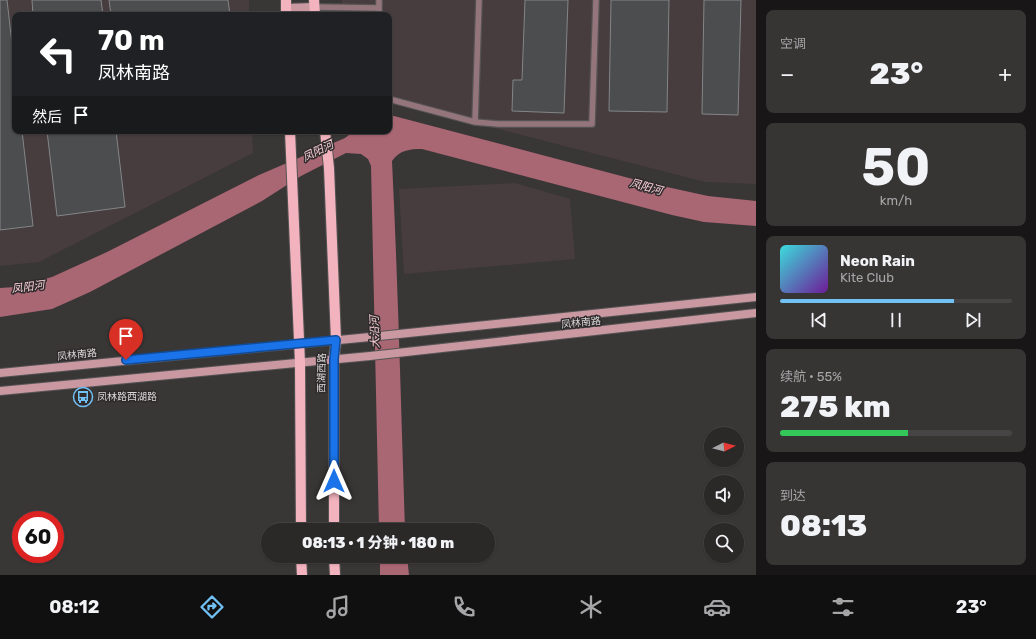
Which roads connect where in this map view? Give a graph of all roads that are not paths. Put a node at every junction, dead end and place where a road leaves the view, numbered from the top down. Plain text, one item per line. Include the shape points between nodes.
1 (379, 0) edge
2 (479, 0) edge
3 (596, 0) edge
4 (314, 7) edge
5 (286, 8) edge
6 (379, 8) junction
7 (379, 12) edge
8 (392, 100) edge
9 (475, 122) junction
10 (290, 134) edge
11 (325, 135) edge
12 (756, 297) edge
13 (756, 313) edge
14 (336, 340) junction
15 (299, 343) junction
16 (334, 359) junction
17 (300, 363) junction
18 (0, 373) edge
19 (0, 391) edge
20 (301, 523) edge
21 (334, 523) edge
22 (302, 563) edge
23 (334, 563) edge
24 (302, 575) edge
25 (335, 575) edge

1 - 6 lane
2 - 9 lane
3 - 9 lane via 592,124
4 - 5 main road
4 - 6 lane
6 - 7 lane
8 - 9 lane
10 - 15 main road
11 - 14 main road, 西湖西路 via 330,168
12 - 14 main road, 凤林南路
13 - 16 main road, 凤林南路
14 - 15 main road, 凤林南路
14 - 16 main road, 西湖西路
15 - 17 main road
15 - 18 main road, 凤林南路
16 - 17 main road
16 - 21 main road, 西湖西路
17 - 19 main road
17 - 20 main road
22 - 24 main road
23 - 25 main road

